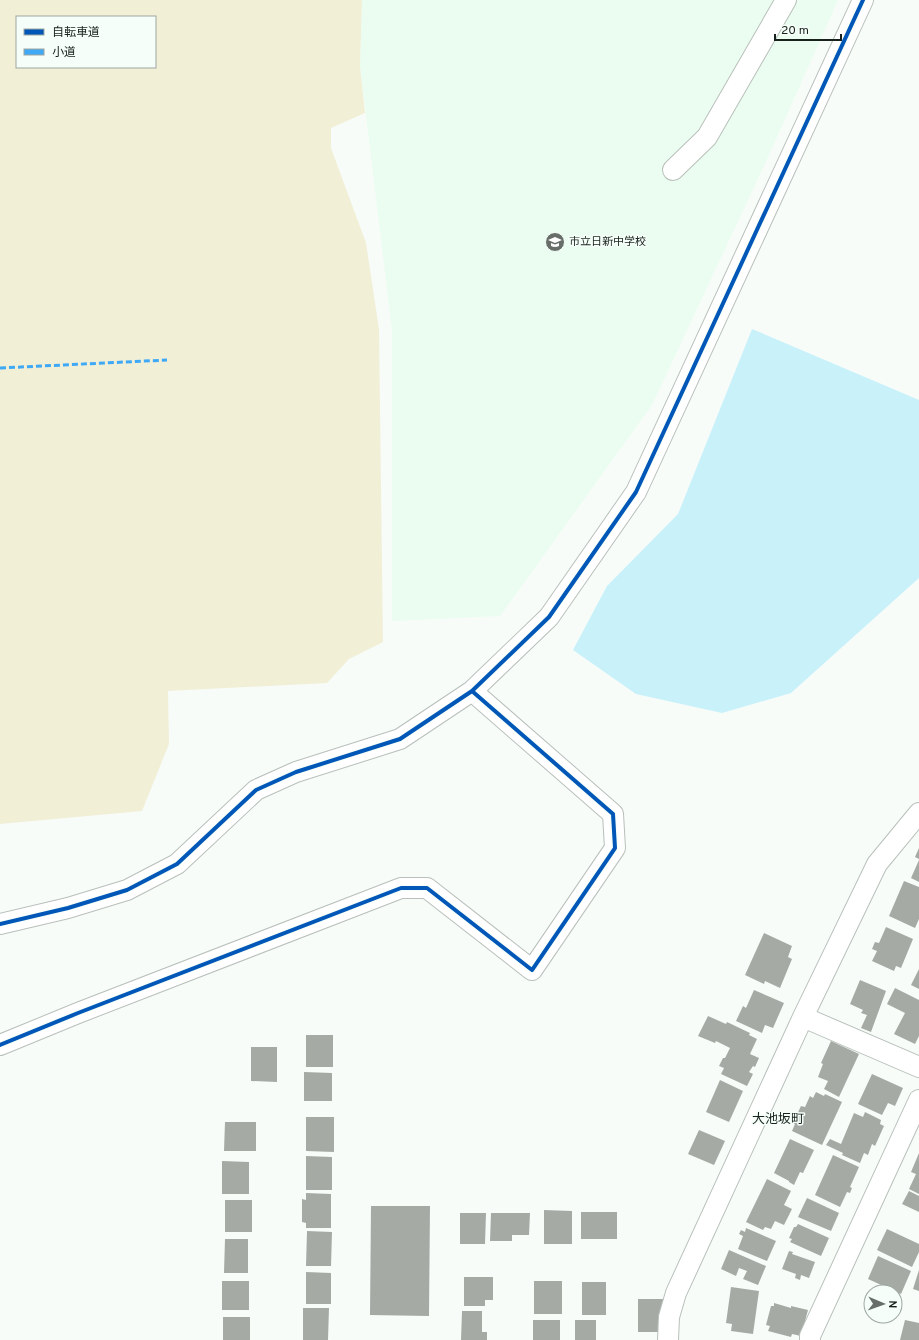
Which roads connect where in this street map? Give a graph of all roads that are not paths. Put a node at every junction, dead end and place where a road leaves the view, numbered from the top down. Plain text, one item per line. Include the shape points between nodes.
1 (786, 0) edge
2 (863, 0) edge
3 (673, 170) dead end
4 (472, 691) junction
5 (919, 813) edge
6 (0, 924) edge
7 (802, 1017) junction
8 (0, 1046) edge
9 (919, 1067) edge
10 (919, 1100) edge
11 (668, 1340) edge
12 (810, 1340) edge

1 - 3 street via 707,137
2 - 4 street via 636,492 549,617
4 - 6 street via 400,739 296,772 256,790 176,864 127,890 68,908
4 - 8 street via 613,814 615,848 532,970 427,888 401,888 78,1013
5 - 7 street via 877,864
7 - 9 street
7 - 11 street via 676,1292 669,1317
10 - 12 street

